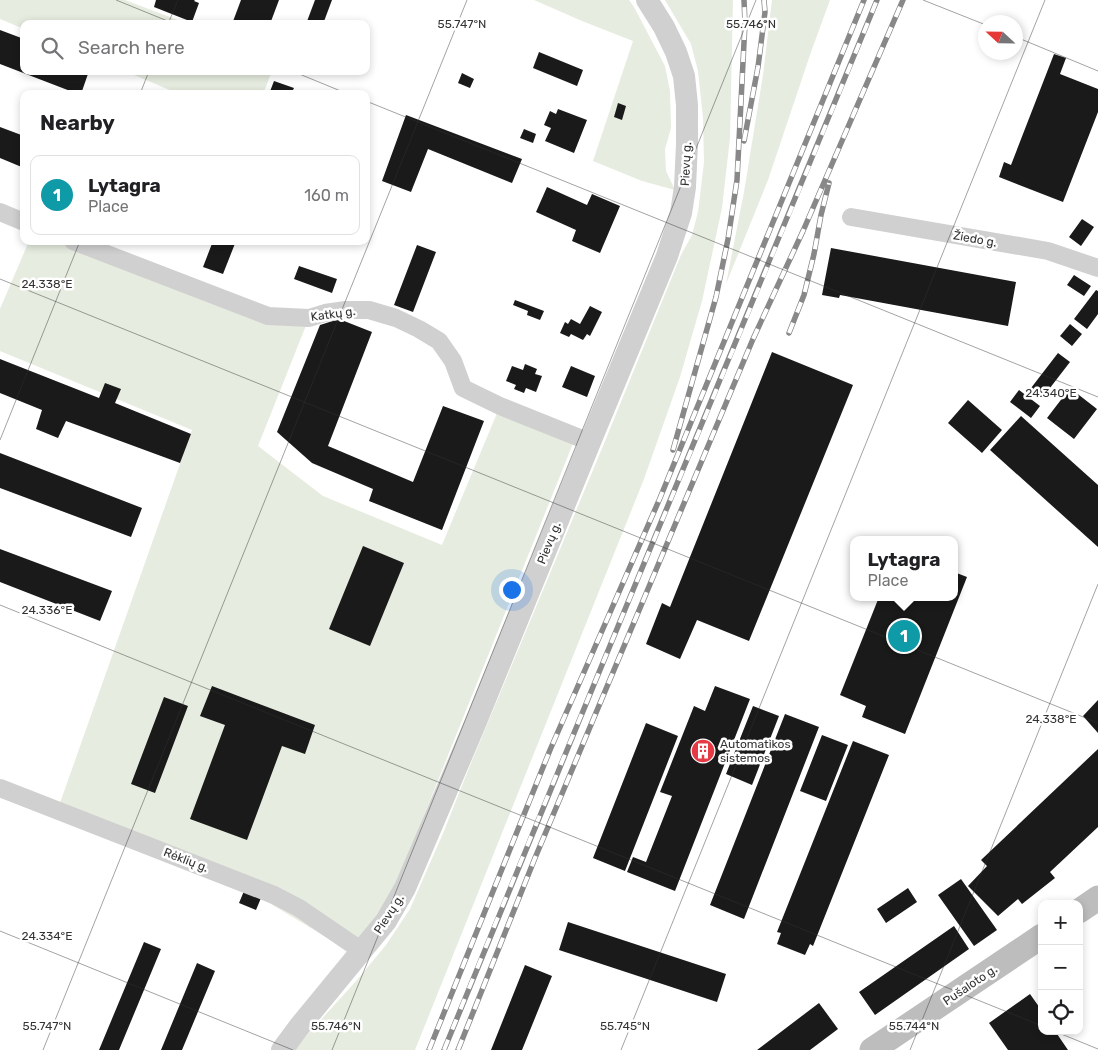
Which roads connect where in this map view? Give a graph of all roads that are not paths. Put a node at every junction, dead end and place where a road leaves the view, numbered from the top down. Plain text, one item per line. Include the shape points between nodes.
1 (646, 0) edge
2 (0, 212) edge
3 (851, 217) dead end
4 (20, 220) edge
5 (83, 245) edge
6 (1098, 268) edge
7 (590, 442) junction
8 (0, 788) edge
9 (1098, 898) edge
10 (1083, 908) edge
11 (1038, 939) edge
12 (362, 951) junction
13 (282, 1050) edge
14 (872, 1050) edge

1 - 7 street, Pievų g. via 664,27 684,76 687,105 685,187 681,213 667,256
2 - 4 street
3 - 6 street, Žiedo g. via 1048,251
5 - 7 street, Katkų g. via 268,316 309,318 346,310 369,310 396,318 439,341 453,361 463,388
7 - 12 street, Pievų g. via 405,888 386,922
8 - 12 street, Rėklių g. via 274,895
9 - 10 main road
11 - 14 main road, Pušaloto g.
12 - 13 street, Pievų g.

